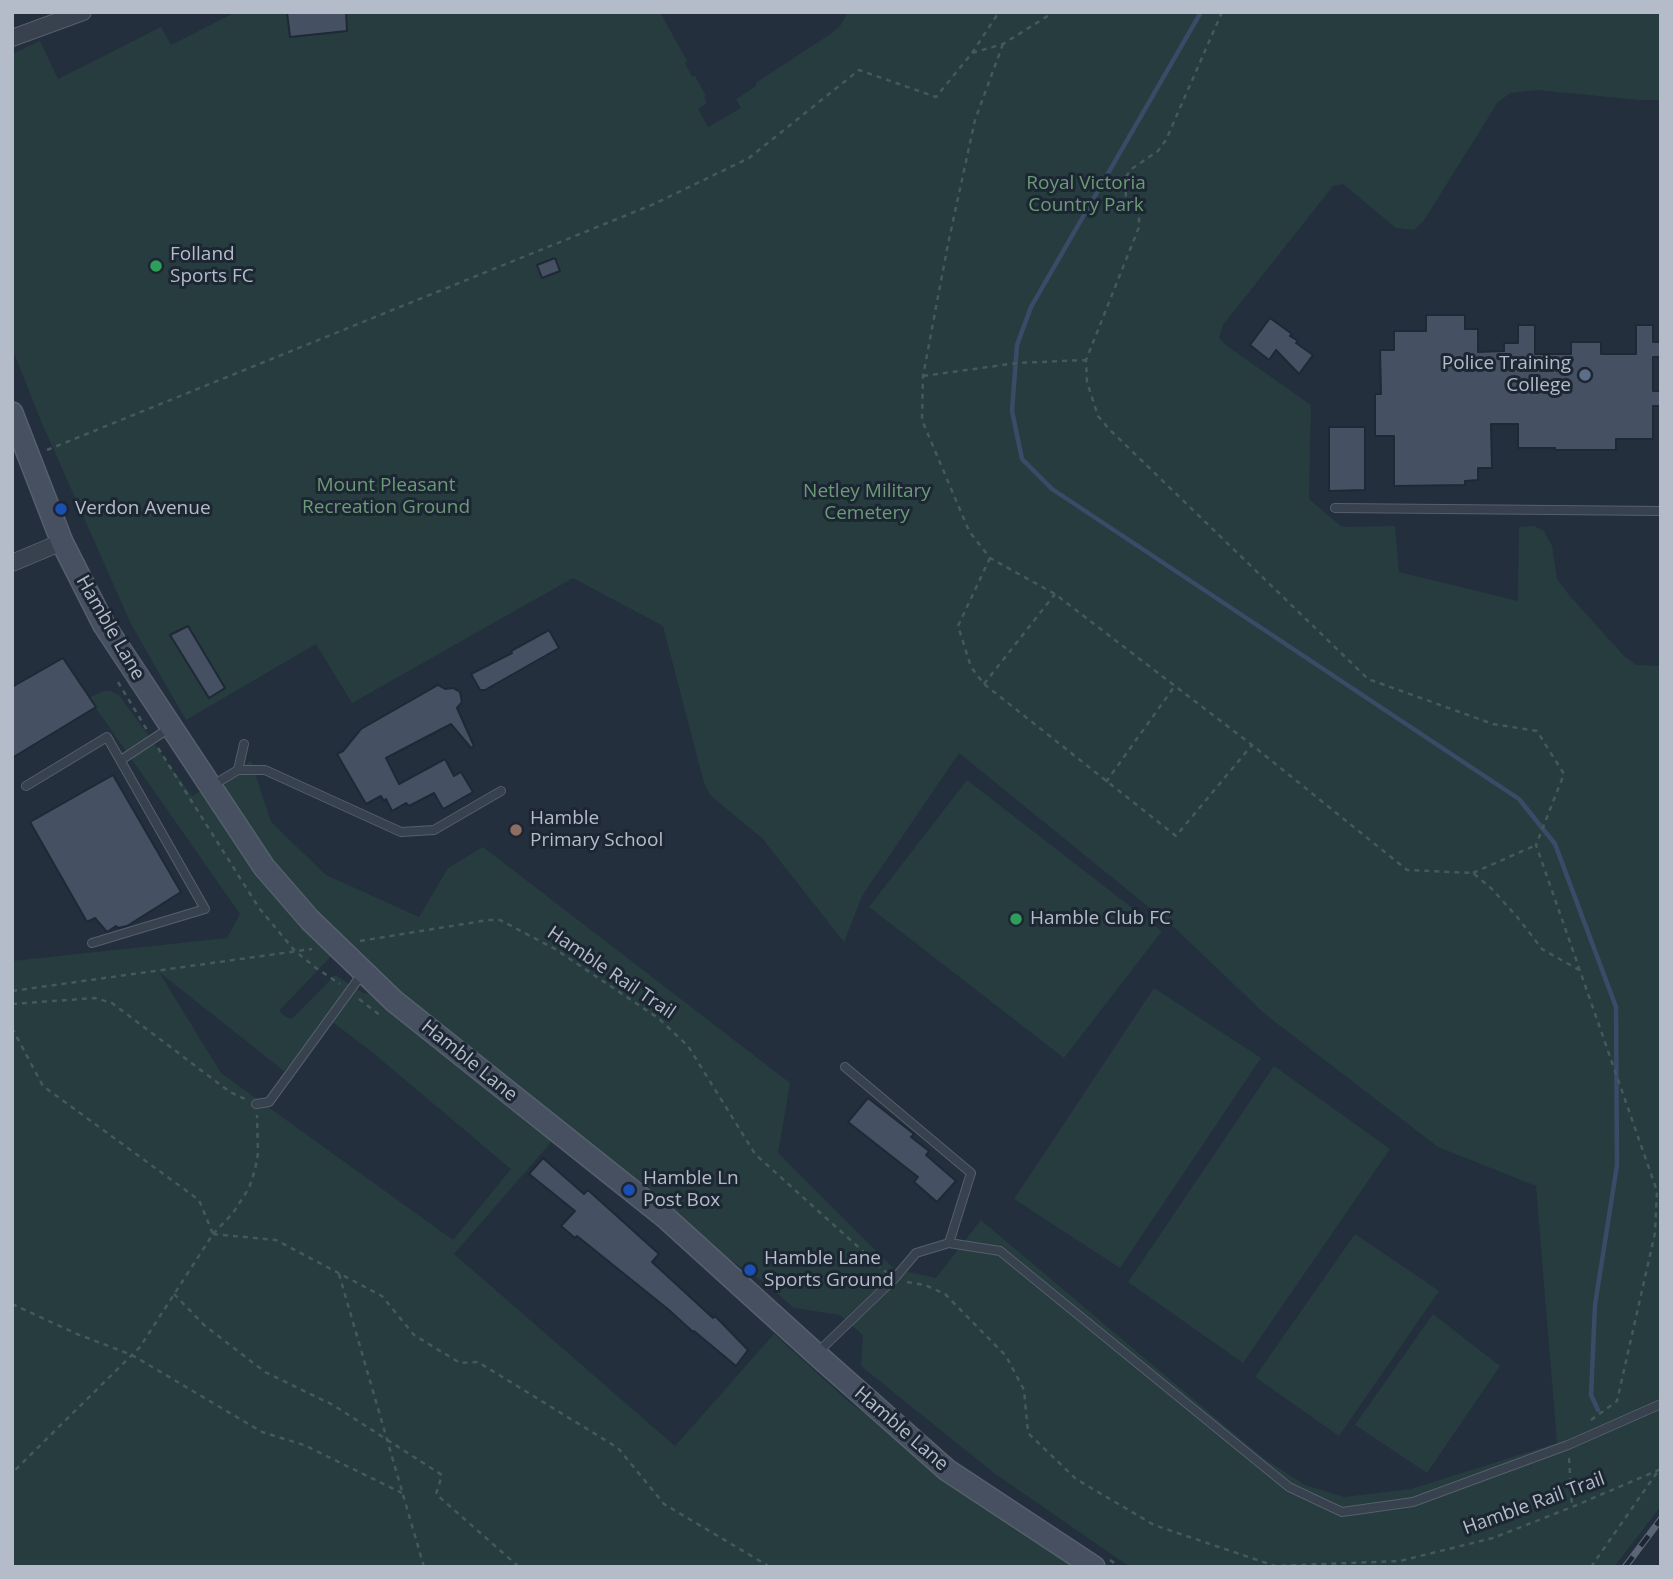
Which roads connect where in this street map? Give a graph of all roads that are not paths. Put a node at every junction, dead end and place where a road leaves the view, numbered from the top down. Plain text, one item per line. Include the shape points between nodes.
1 (83, 12) edge
2 (12, 38) edge
3 (12, 413) edge
4 (1335, 509) dead end
5 (1661, 511) edge
6 (62, 542) junction
7 (12, 563) edge
8 (171, 727) junction
9 (244, 744) dead end
10 (121, 761) junction
11 (238, 770) junction
12 (26, 786) dead end
13 (210, 786) junction
14 (501, 791) dead end
15 (92, 943) dead end
16 (364, 972) junction
17 (845, 1066) dead end
18 (256, 1104) road end
19 (948, 1243) junction
20 (816, 1354) junction
21 (1661, 1404) edge
22 (1094, 1567) edge

1 - 2 street
3 - 6 main road, Hamble Lane
4 - 5 lane
6 - 7 street
6 - 8 main road, Hamble Lane via 104,625
8 - 10 lane
8 - 13 main road, Hamble Lane
9 - 11 lane
10 - 12 lane via 107,737
10 - 15 lane via 205,909
11 - 13 lane
11 - 14 lane via 265,771 401,832 434,830
13 - 16 main road, Hamble Lane via 264,867
16 - 18 lane via 270,1102
16 - 20 main road, Hamble Lane via 394,1001 665,1217
17 - 19 lane via 971,1173
19 - 20 lane via 916,1253
19 - 21 lane via 1000,1251 1289,1487 1342,1511 1413,1502 1568,1446
20 - 22 main road, Hamble Lane via 947,1470

